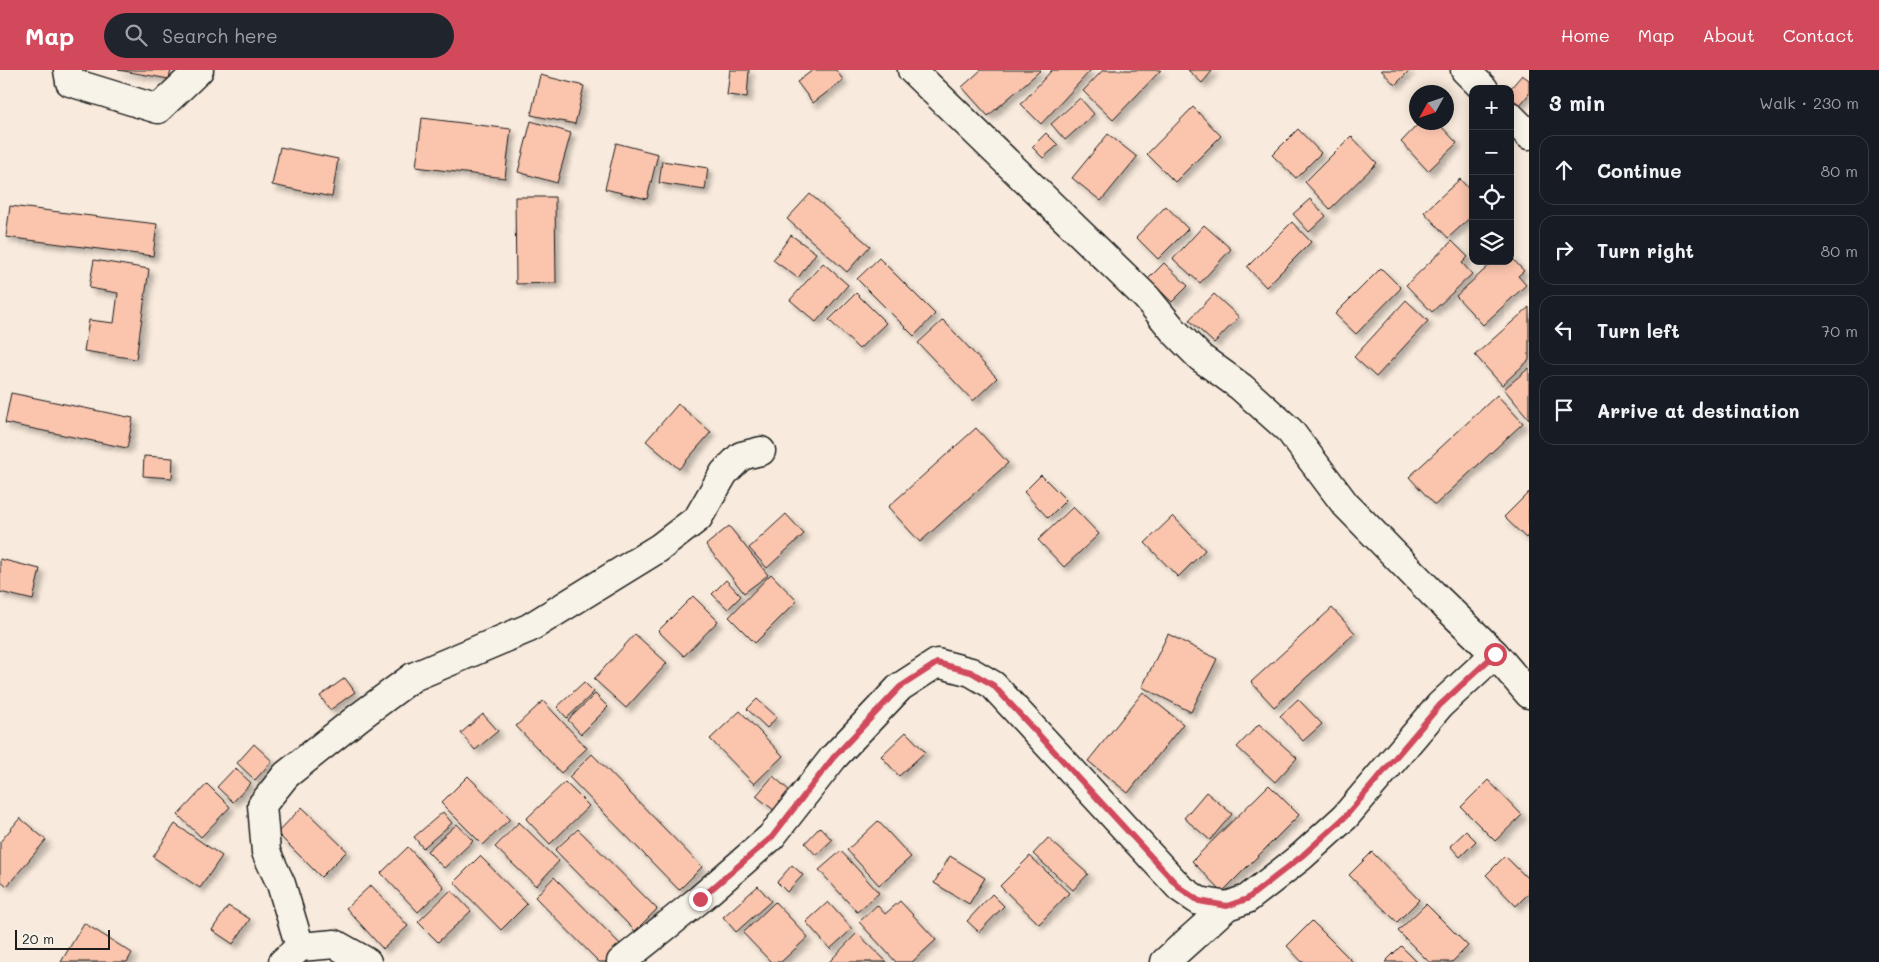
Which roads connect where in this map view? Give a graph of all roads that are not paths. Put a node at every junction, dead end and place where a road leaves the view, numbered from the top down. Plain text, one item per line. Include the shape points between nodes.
1 (68, 70) edge
2 (199, 70) edge
3 (912, 70) edge
4 (1465, 70) edge
5 (1480, 85) edge
6 (1514, 120) edge
7 (1529, 135) edge
8 (761, 451) dead end
9 (1495, 654) junction
10 (1529, 694) edge
11 (1227, 906) junction
12 (291, 954) edge
13 (367, 962) edge
14 (621, 962) edge
15 (1165, 962) edge

1 - 2 street via 70,82 158,109
3 - 9 street via 1147,298 1201,358 1241,387 1290,431 1345,504
4 - 5 street
6 - 7 street
8 - 12 street via 741,456 724,473 698,518 659,548 528,628 414,677 286,775 262,805 266,852 281,884
9 - 10 street
9 - 11 street via 1440,705 1345,817 1247,899
11 - 14 street via 1199,901 1180,888 993,685 971,672 937,663 900,687 833,758 772,837
11 - 15 street
12 - 13 street via 335,944

